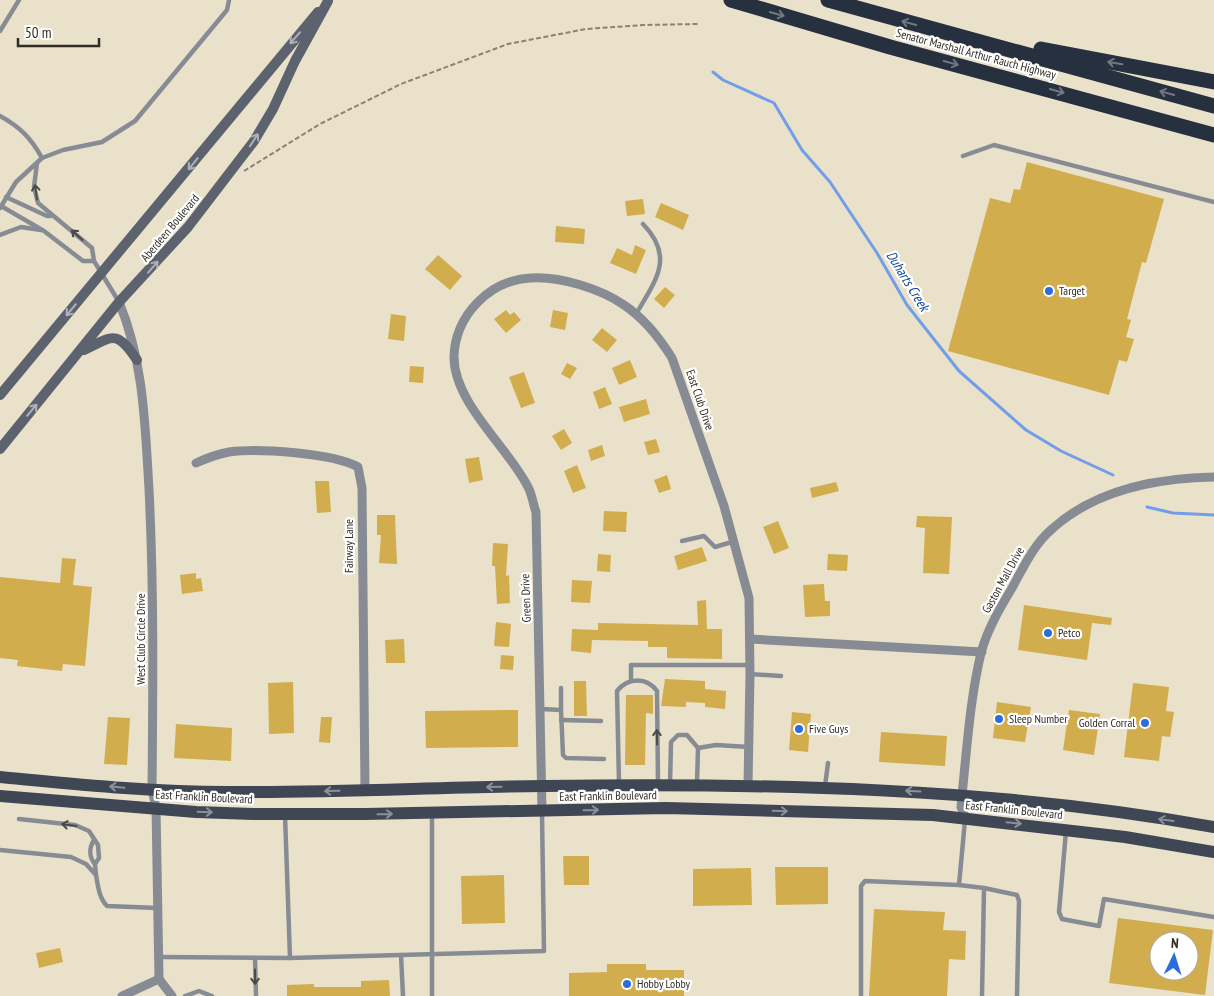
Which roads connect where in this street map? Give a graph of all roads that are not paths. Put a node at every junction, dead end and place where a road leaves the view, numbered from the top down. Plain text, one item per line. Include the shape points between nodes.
1 (18, 0) edge
2 (229, 0) edge
3 (731, 0) edge
4 (828, 0) edge
5 (328, 1) edge
6 (0, 31) edge
7 (939, 31) junction
8 (1214, 82) edge
9 (1214, 106) edge
10 (0, 116) edge
11 (1214, 135) edge
12 (964, 156) dead end
13 (40, 160) junction
14 (6, 197) junction
15 (1214, 202) edge
16 (1, 207) edge
17 (51, 216) junction
18 (643, 224) dead end
19 (44, 231) junction
20 (0, 235) edge
21 (94, 261) junction
22 (102, 272) junction
23 (119, 302) junction
24 (636, 314) junction
25 (81, 352) junction
26 (137, 360) junction
27 (0, 395) edge
28 (470, 404) joint
29 (0, 449) edge
30 (196, 463) dead end
31 (1214, 477) edge
32 (682, 541) dead end
33 (734, 541) junction
34 (750, 639) junction
35 (982, 652) junction
36 (750, 670) junction
37 (781, 676) dead end
38 (631, 681) junction
39 (561, 688) dead end
40 (541, 709) junction
41 (561, 710) junction
42 (561, 720) junction
43 (601, 721) dead end
44 (749, 747) junction
45 (698, 748) junction
46 (604, 758) dead end
47 (828, 763) dead end
48 (0, 777) edge
49 (748, 785) junction
50 (543, 786) junction
51 (619, 786) junction
52 (664, 786) junction
53 (697, 786) junction
54 (825, 787) junction
55 (152, 789) junction
56 (365, 790) junction
57 (0, 796) edge
58 (962, 796) junction
59 (156, 808) junction
60 (542, 811) junction
61 (432, 813) junction
62 (285, 814) junction
63 (19, 818) dead end
64 (966, 819) junction
65 (1214, 827) edge
66 (1066, 830) junction
67 (94, 840) junction
68 (0, 850) edge
69 (1214, 852) edge
70 (95, 864) junction
71 (96, 875) junction
72 (958, 885) junction
73 (984, 888) junction
74 (158, 908) junction
75 (1214, 917) edge
76 (431, 954) junction
77 (401, 955) junction
78 (158, 957) junction
79 (255, 958) junction
80 (290, 958) junction
81 (159, 979) junction
82 (122, 996) edge
83 (172, 996) edge
84 (185, 996) edge
85 (212, 996) edge
86 (256, 996) edge
87 (403, 996) edge
88 (432, 996) edge
89 (861, 996) edge
90 (982, 996) edge
91 (1017, 996) edge

1 - 6 lane
2 - 13 lane via 227,10 135,121 102,142 63,150
3 -> 11 highway, Senator Marshall Arthur Rauch Highway
7 -> 4 highway, Senator Marshall Arthur Rauch Highway
5 -> 22 main road, Aberdeen Boulevard
23 -> 5 main road, Aberdeen Boulevard via 188,227 254,141
8 -> 7 highway
9 -> 7 highway, Senator Marshall Arthur Rauch Highway
10 - 13 lane via 23,131 32,141
12 - 15 lane via 994,145
13 - 14 lane via 16,182
17 -> 13 lane via 36,199 34,188
14 - 16 lane
14 - 17 lane
16 - 19 lane
21 -> 17 lane via 92,248
18 - 24 lane via 653,234 661,259 654,284
19 - 20 lane via 21,227
19 - 21 lane via 83,261
21 - 22 lane
22 - 23 lane
22 -> 27 main road, Aberdeen Boulevard
23 - 25 main road, Aberdeen Boulevard
23 - 26 street, West Club Circle Drive via 131,329
24 - 28 street, East Club Drive via 624,304 602,294 555,280 531,278 507,283 486,295 468,312 457,334 454,358
24 - 33 street, East Club Drive via 660,337 672,358
25 - 26 main road via 112,338 126,343
29 -> 25 main road, Aberdeen Boulevard
26 - 55 street, West Club Circle Drive via 146,425 152,555
28 - 40 street, Green Drive via 525,481 536,512
30 - 56 street, Fairway Lane via 228,452 251,450 331,458 358,467 362,488
31 - 35 street, Gaston Mall Drive via 1154,481 1122,490 1081,508 1051,529 1033,551 1000,609
32 - 33 lane via 704,536 715,547
33 - 34 street, East Club Drive via 748,598
34 - 35 street
34 - 36 street, East Club Drive
35 - 58 street, Gaston Mall Drive
36 - 37 lane
36 - 38 lane via 631,665
36 - 44 street, East Club Drive
38 - 51 lane via 622,684 617,691
52 -> 38 lane via 657,691 644,681
39 - 41 lane
40 - 41 lane
40 - 50 street, Green Drive
41 - 42 lane
42 - 43 lane
42 - 46 lane via 563,755 566,758
44 - 45 lane via 716,745
44 - 49 street, East Club Drive
45 - 52 lane via 687,735 678,735 672,742
45 - 53 lane
47 - 54 lane
55 -> 48 main road, East Franklin Boulevard
49 - 53 main road, East Franklin Boulevard
49 - 54 main road, East Franklin Boulevard
50 - 51 main road, East Franklin Boulevard
50 -> 56 main road, East Franklin Boulevard
50 - 60 street, Green Drive
51 - 52 main road, East Franklin Boulevard
52 - 53 main road, East Franklin Boulevard
58 -> 54 main road, East Franklin Boulevard
56 -> 55 main road, East Franklin Boulevard via 223,792
55 - 59 street, West Club Circle Drive
57 - 59 main road, East Franklin Boulevard
58 - 64 street, Gaston Mall Drive via 961,807
65 -> 58 main road, East Franklin Boulevard via 1049,803
59 -> 62 main road, East Franklin Boulevard
59 - 74 street, West Club Circle Drive
60 - 61 main road, East Franklin Boulevard
60 -> 64 main road, East Franklin Boulevard via 666,808 933,815
60 - 76 lane via 544,950
62 -> 61 main road, East Franklin Boulevard
61 - 76 lane
62 - 80 lane
67 -> 63 lane via 89,831 75,825
64 -> 66 main road, East Franklin Boulevard
64 - 72 lane
66 - 69 main road, East Franklin Boulevard
66 - 75 lane via 1059,912 1062,919 1099,926 1104,899
67 - 70 lane via 90,846 91,859
67 - 70 lane via 99,852
68 - 71 lane via 71,857 86,864
70 - 71 lane
71 - 74 lane via 107,906
72 - 73 lane
72 - 89 lane via 865,881 862,886
73 - 90 lane
73 - 91 lane via 1016,895 1019,901
74 - 78 street, West Club Circle Drive
76 - 77 lane
76 - 88 lane
77 - 80 lane
77 - 87 lane
78 - 79 lane
78 - 81 street, West Club Circle Drive
79 - 80 lane
79 -> 86 lane
81 - 82 street
81 - 83 street
84 - 85 lane via 199,991

